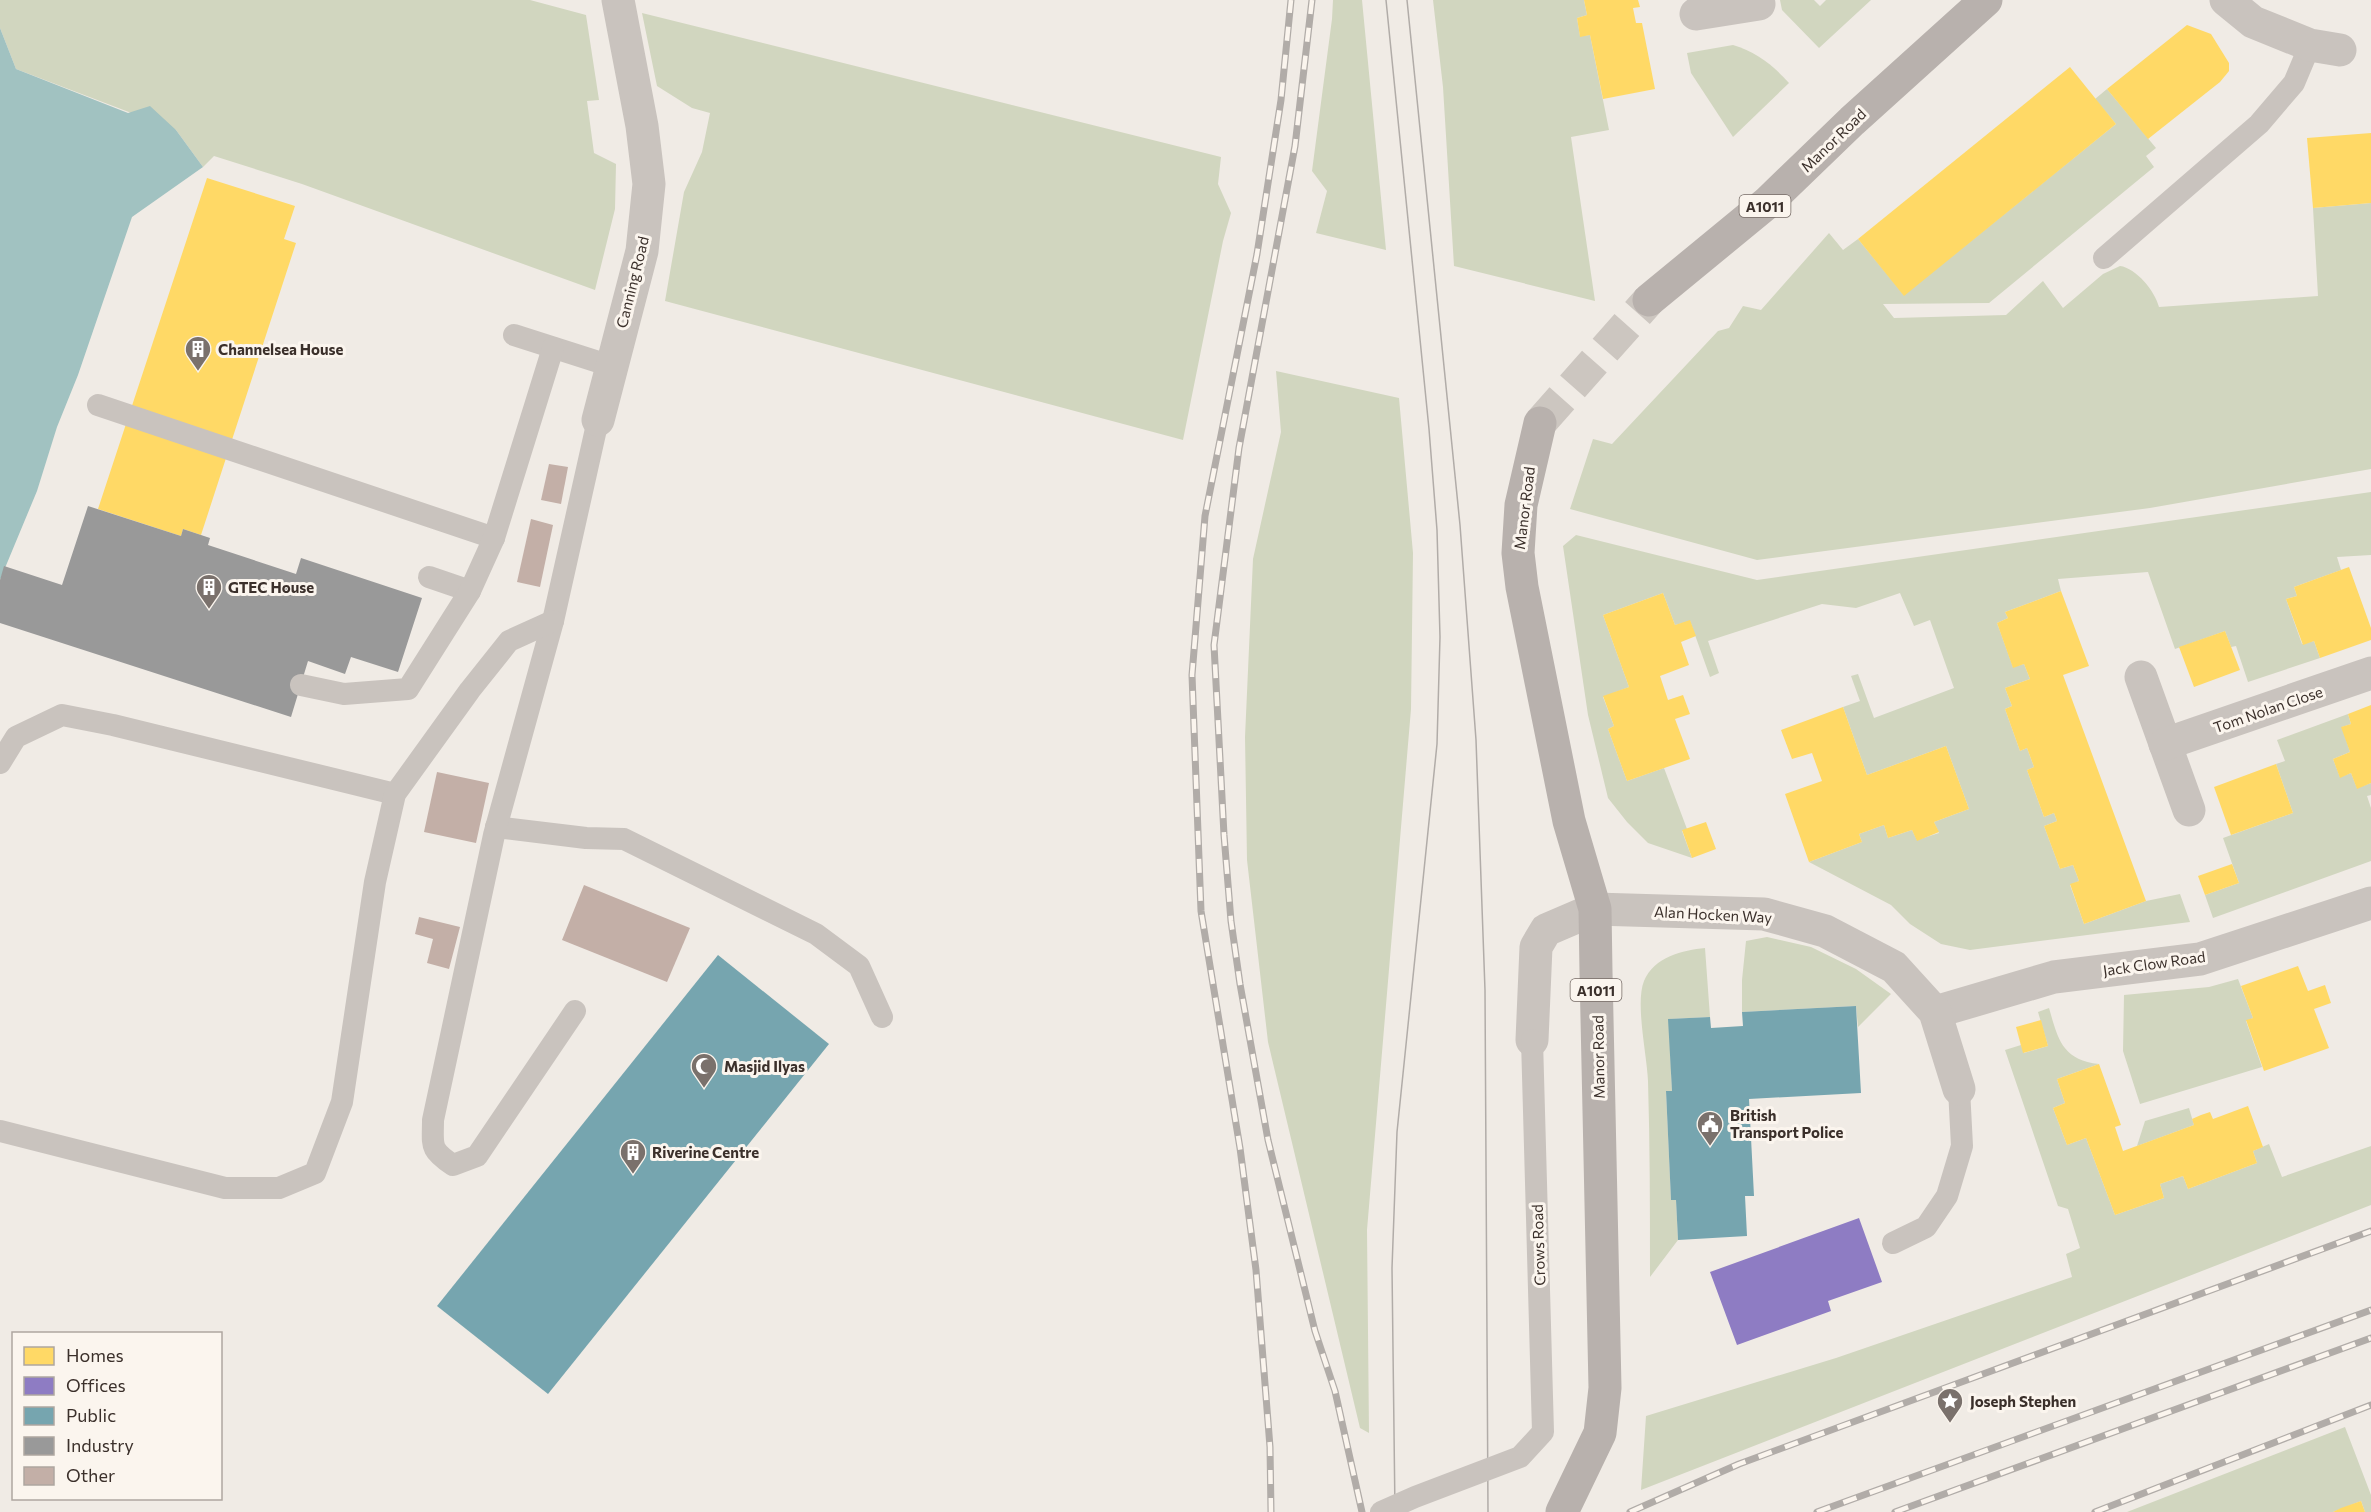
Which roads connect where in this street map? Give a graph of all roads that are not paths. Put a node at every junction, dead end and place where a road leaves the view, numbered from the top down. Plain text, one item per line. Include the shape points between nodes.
1 (618, 0) edge
2 (1986, 0) edge
3 (2226, 0) edge
4 (1739, 4) edge
5 (1696, 14) dead end
6 (2325, 47) joint
7 (2104, 258) dead end
8 (1649, 300) tunnel mouth
9 (514, 335) dead end
10 (553, 348) junction
11 (611, 366) junction
12 (98, 405) dead end
13 (598, 420) joint
14 (1540, 423) tunnel mouth
15 (494, 538) junction
16 (429, 577) dead end
17 (470, 591) junction
18 (553, 621) junction
19 (2371, 673) edge
20 (2141, 677) dead end
21 (301, 685) dead end
22 (2165, 744) junction
23 (0, 763) edge
24 (396, 794) junction
25 (2189, 810) dead end
26 (496, 827) junction
27 (2371, 903) edge
28 (1595, 909) junction
29 (575, 1011) dead end
30 (1935, 1012) junction
31 (882, 1017) dead end
32 (1532, 1040) joint
33 (1959, 1089) joint
34 (0, 1131) edge
35 (1893, 1243) dead end
36 (1381, 1512) edge
37 (1562, 1512) edge

1 - 11 street, Canning Road via 649,184 642,251
2 - 8 main road, Manor Road / A1011 via 1767,203
3 - 6 street via 2253,22
4 - 5 street
6 - 7 lane via 2259,124
9 - 10 lane
10 - 11 lane
10 - 15 lane
11 - 13 street, Canning Road
12 - 15 lane
13 - 18 lane
14 - 28 main road, Manor Road / A1011 via 1521,505 1518,553 1569,821
15 - 17 lane
16 - 17 lane
17 - 21 lane via 408,689 344,694
18 - 24 lane via 509,641
18 - 26 lane
19 - 22 street, Tom Nolan Close
20 - 22 street
22 - 25 street
23 - 24 lane via 16,737 62,716
24 - 34 lane via 375,882 342,1102 315,1173 279,1188 225,1188
26 - 29 lane via 433,1120 433,1147 440,1156 453,1165 477,1156
26 - 31 lane via 624,839 816,934 860,966
27 - 30 street, Jack Clow Road via 2200,959 2054,977
28 - 30 street, Alan Hocken Way via 1764,914 1825,930 1894,967
28 - 32 street, Crows Road via 1546,930 1536,947
28 - 37 main road, Manor Road / A1011 via 1605,1388 1600,1433
30 - 33 street, Alan Hocken Way
32 - 36 lane, Crows Road, bridge via 1543,1432 1520,1457
33 - 35 lane via 1962,1146 1947,1196 1926,1227

